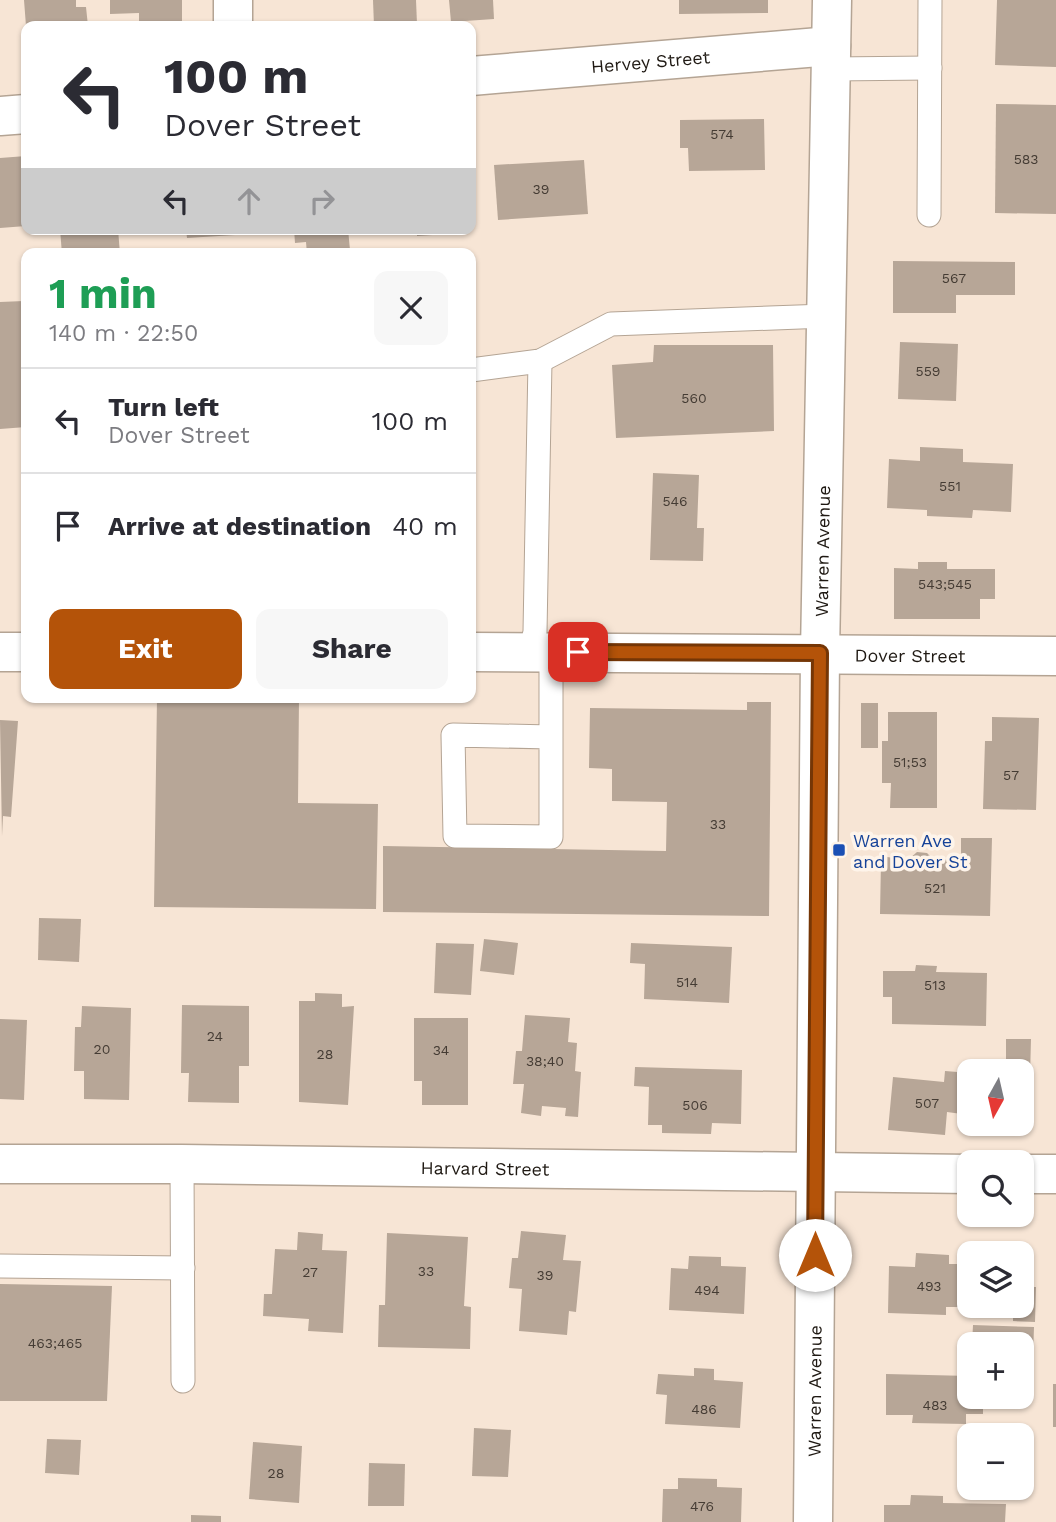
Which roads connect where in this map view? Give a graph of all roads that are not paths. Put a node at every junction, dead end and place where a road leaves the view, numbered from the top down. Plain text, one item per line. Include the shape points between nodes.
1 (233, 0) edge
2 (832, 0) edge
3 (930, 0) edge
4 (233, 21) edge
5 (831, 58) junction
6 (930, 68) junction
7 (476, 76) edge
8 (21, 114) edge
9 (0, 116) edge
10 (929, 215) dead end
11 (826, 316) junction
12 (540, 361) junction
13 (476, 369) edge
14 (0, 652) edge
15 (21, 652) edge
16 (476, 652) edge
17 (540, 652) junction
18 (820, 653) junction
19 (1056, 656) edge
20 (551, 737) junction
21 (0, 1164) edge
22 (182, 1164) junction
23 (816, 1174) junction
24 (957, 1174) edge
25 (1034, 1174) edge
26 (1056, 1174) edge
27 (0, 1266) edge
28 (183, 1268) junction
29 (183, 1381) dead end
30 (813, 1522) edge

1 - 4 street
2 - 5 street, Warren Avenue
3 - 6 lane
5 - 6 lane
5 - 7 street, Hervey Street
5 - 11 street, Warren Avenue
6 - 10 lane
8 - 9 street
11 - 12 lane via 611,324
11 - 18 street, Warren Avenue
12 - 13 lane
12 - 17 lane via 535,632
14 - 15 street
16 - 17 street, Dover Street
17 - 18 street, Dover Street
17 - 20 lane
18 - 19 street, Dover Street
18 - 23 street, Warren Avenue
20 - 20 lane via 453,736 455,836 551,837
21 - 22 street, Harvard Street
22 - 23 street, Harvard Street
22 - 28 lane
23 - 24 street, Harvard Street
23 - 30 street, Warren Avenue
25 - 26 street
27 - 28 lane
28 - 29 lane

